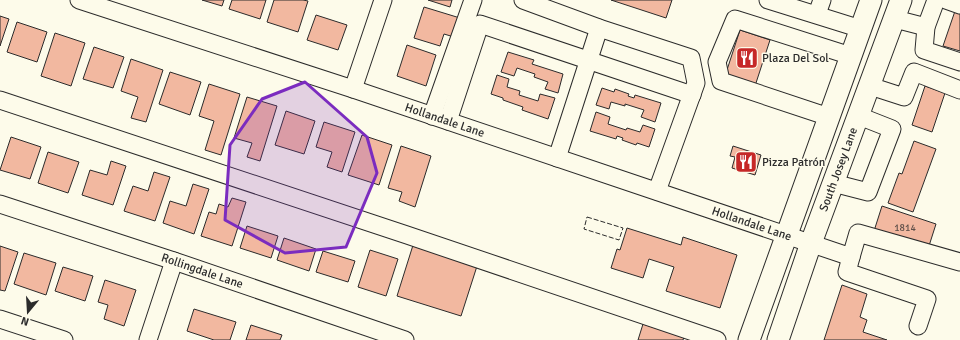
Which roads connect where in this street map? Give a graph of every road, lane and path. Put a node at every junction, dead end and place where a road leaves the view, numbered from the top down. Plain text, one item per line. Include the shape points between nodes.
1 (79, 0) edge
2 (383, 0) edge
3 (473, 0) edge
4 (523, 0) edge
5 (768, 0) edge
6 (871, 0) edge
7 (936, 0) edge
8 (946, 0) edge
9 (960, 5) edge
10 (819, 7) edge
11 (898, 10) edge
12 (926, 27) junction
13 (599, 28) junction
14 (861, 29) junction
15 (924, 50) junction
16 (851, 56) junction
17 (588, 61) junction
18 (960, 62) edge
19 (914, 72) junction
20 (870, 86) junction
21 (353, 89) junction
22 (960, 90) edge
23 (692, 95) junction
24 (0, 100) edge
25 (858, 116) junction
26 (829, 117) junction
27 (440, 118) junction
28 (557, 158) junction
29 (833, 183) junction
30 (657, 191) junction
31 (0, 204) edge
32 (786, 235) junction
33 (811, 243) junction
34 (851, 257) junction
35 (174, 261) junction
36 (960, 262) edge
37 (0, 319) edge
38 (918, 326) dead end
39 (383, 337) edge
40 (709, 339) edge
41 (64, 340) edge
42 (148, 340) edge
43 (404, 340) edge
44 (749, 340) edge
45 (779, 340) edge

1 - 21 street, Hollandale Lane
2 - 21 street
3 - 27 street
4 - 13 street
5 - 10 street
6 - 14 main road
7 - 12 street
8 - 9 street
10 - 14 street
11 - 12 street
11 - 20 main road, South Josey Lane
12 - 15 street
13 - 17 street
13 - 23 street via 691,58 696,83
14 - 16 main road
15 - 18 street
15 - 19 street
16 - 26 main road
16 - 26 street via 735,19 717,62 721,81
17 - 23 street
17 - 27 street via 480,24
17 - 28 street
19 - 20 street via 904,97
19 - 22 street
20 - 25 main road, South Josey Lane
21 - 27 street, Hollandale Lane
23 - 30 street
24 - 40 street via 407,234
25 - 29 main road, South Josey Lane
25 - 29 street via 892,129 868,192
26 - 32 main road
27 - 28 street, Hollandale Lane
28 - 30 street, Hollandale Lane
29 - 33 main road, South Josey Lane
30 - 32 street, Hollandale Lane
31 - 35 street, Rollingdale Lane
32 - 33 street, Hollandale Lane
32 - 44 main road
33 - 34 street, Hollandale Lane
33 - 45 main road, South Josey Lane
34 - 36 street via 858,233
34 - 38 street via 847,272 927,299
35 - 39 street, Rollingdale Lane
35 - 42 street
37 - 41 street
39 - 43 street, Rollingdale Lane

